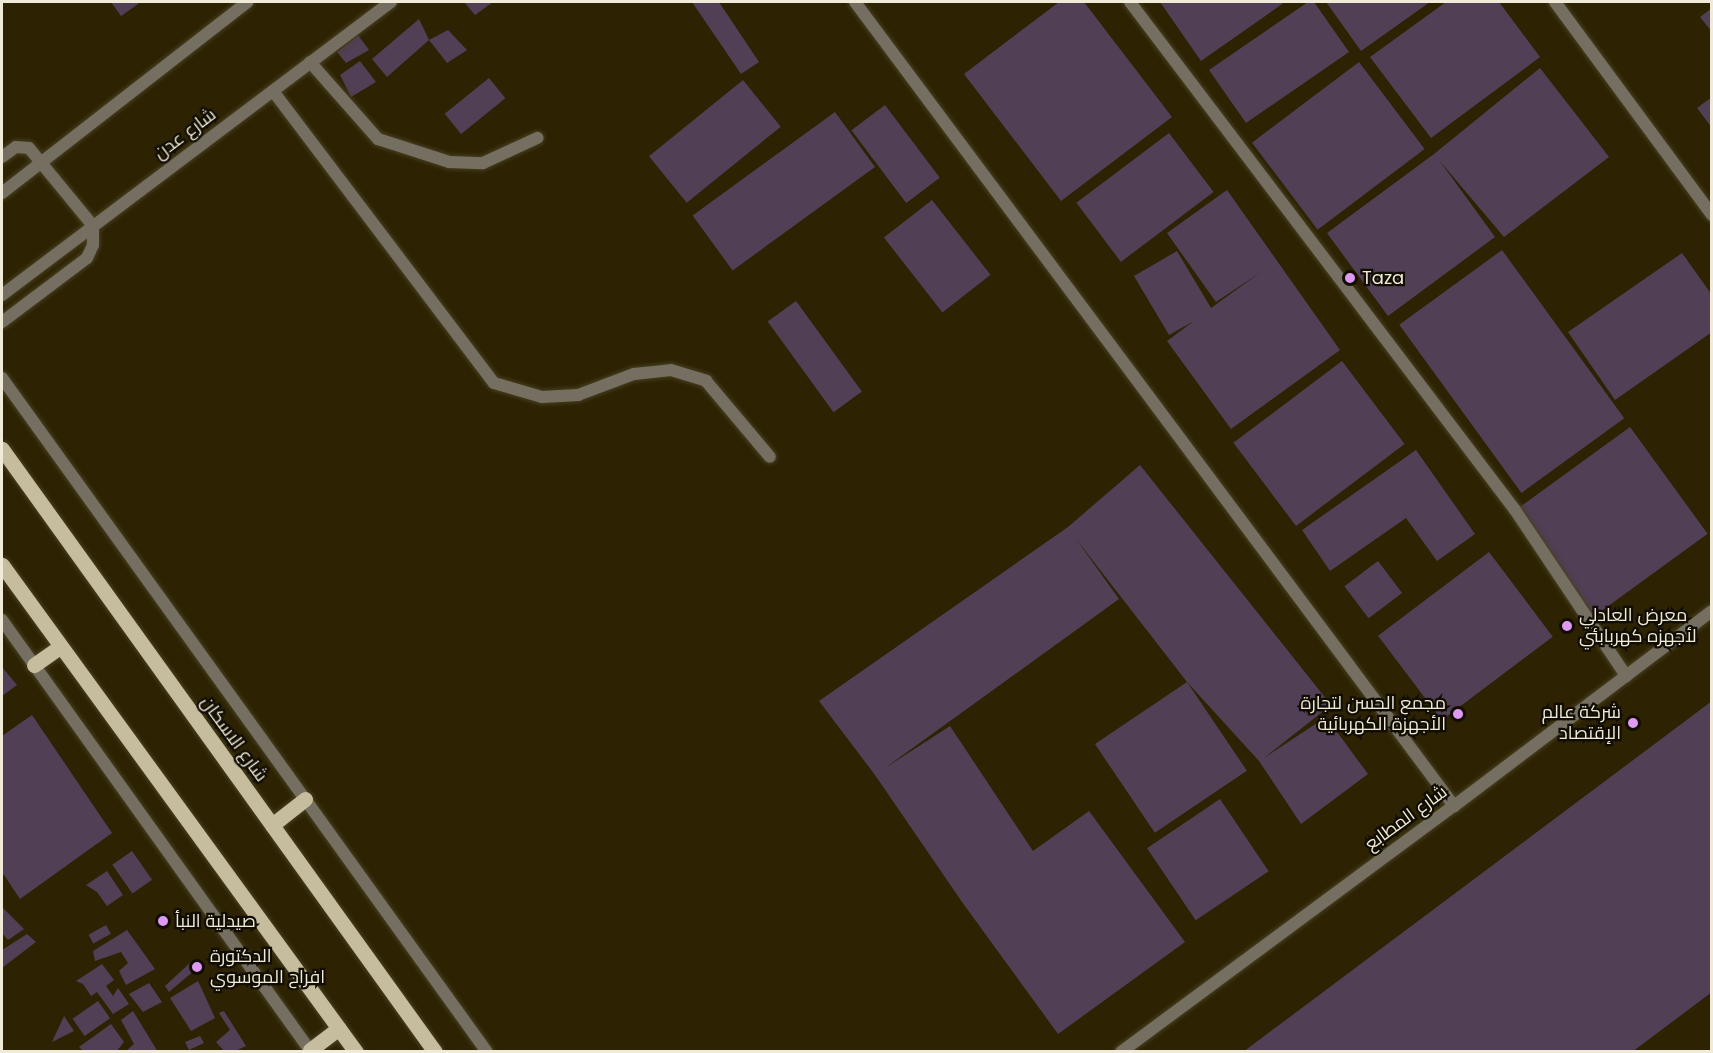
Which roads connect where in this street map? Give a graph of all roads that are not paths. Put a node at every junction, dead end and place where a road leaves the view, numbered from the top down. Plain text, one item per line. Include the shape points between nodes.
1 (247, 2) edge
2 (391, 2) edge
3 (855, 2) edge
4 (1130, 2) edge
5 (1555, 2) edge
6 (310, 62) junction
7 (273, 91) junction
8 (537, 138) dead end
9 (2, 157) edge
10 (42, 162) junction
11 (2, 193) edge
12 (1712, 215) edge
13 (93, 226) junction
14 (2, 295) edge
15 (2, 322) edge
16 (2, 378) edge
17 (2, 449) edge
18 (770, 458) dead end
19 (2, 565) edge
20 (1712, 611) edge
21 (2, 620) edge
22 (60, 647) junction
23 (34, 665) junction
24 (1626, 676) junction
25 (305, 799) junction
26 (1454, 806) junction
27 (272, 825) junction
28 (339, 1028) junction
29 (311, 1051) edge
30 (356, 1052) edge
31 (435, 1052) edge
32 (487, 1052) edge
33 (1121, 1052) edge

1 - 10 street
2 - 6 street, شارع عدن
3 - 26 street
4 - 24 street via 1515,510
5 - 12 street
6 - 7 street, شارع عدن
6 - 8 street via 378,139 449,162 483,163
7 - 13 street, شارع عدن
7 - 18 street via 494,383 542,397 578,394 633,374 671,370 706,381
9 - 10 street via 25,146
10 - 11 street
10 - 13 street
13 - 14 street, شارع عدن
13 - 15 street via 93,245 87,258
16 - 25 street
17 - 27 main road, شارع الاسكان
19 - 22 main road
20 - 24 street, شارع المطابع
21 - 23 street
22 - 23 main road
22 - 28 main road
23 - 29 street
24 - 26 street, شارع المطابع
25 - 27 main road
25 - 32 street
26 - 33 street, شارع المطابع
27 - 31 main road, شارع الاسكان
28 - 29 main road
28 - 30 main road

